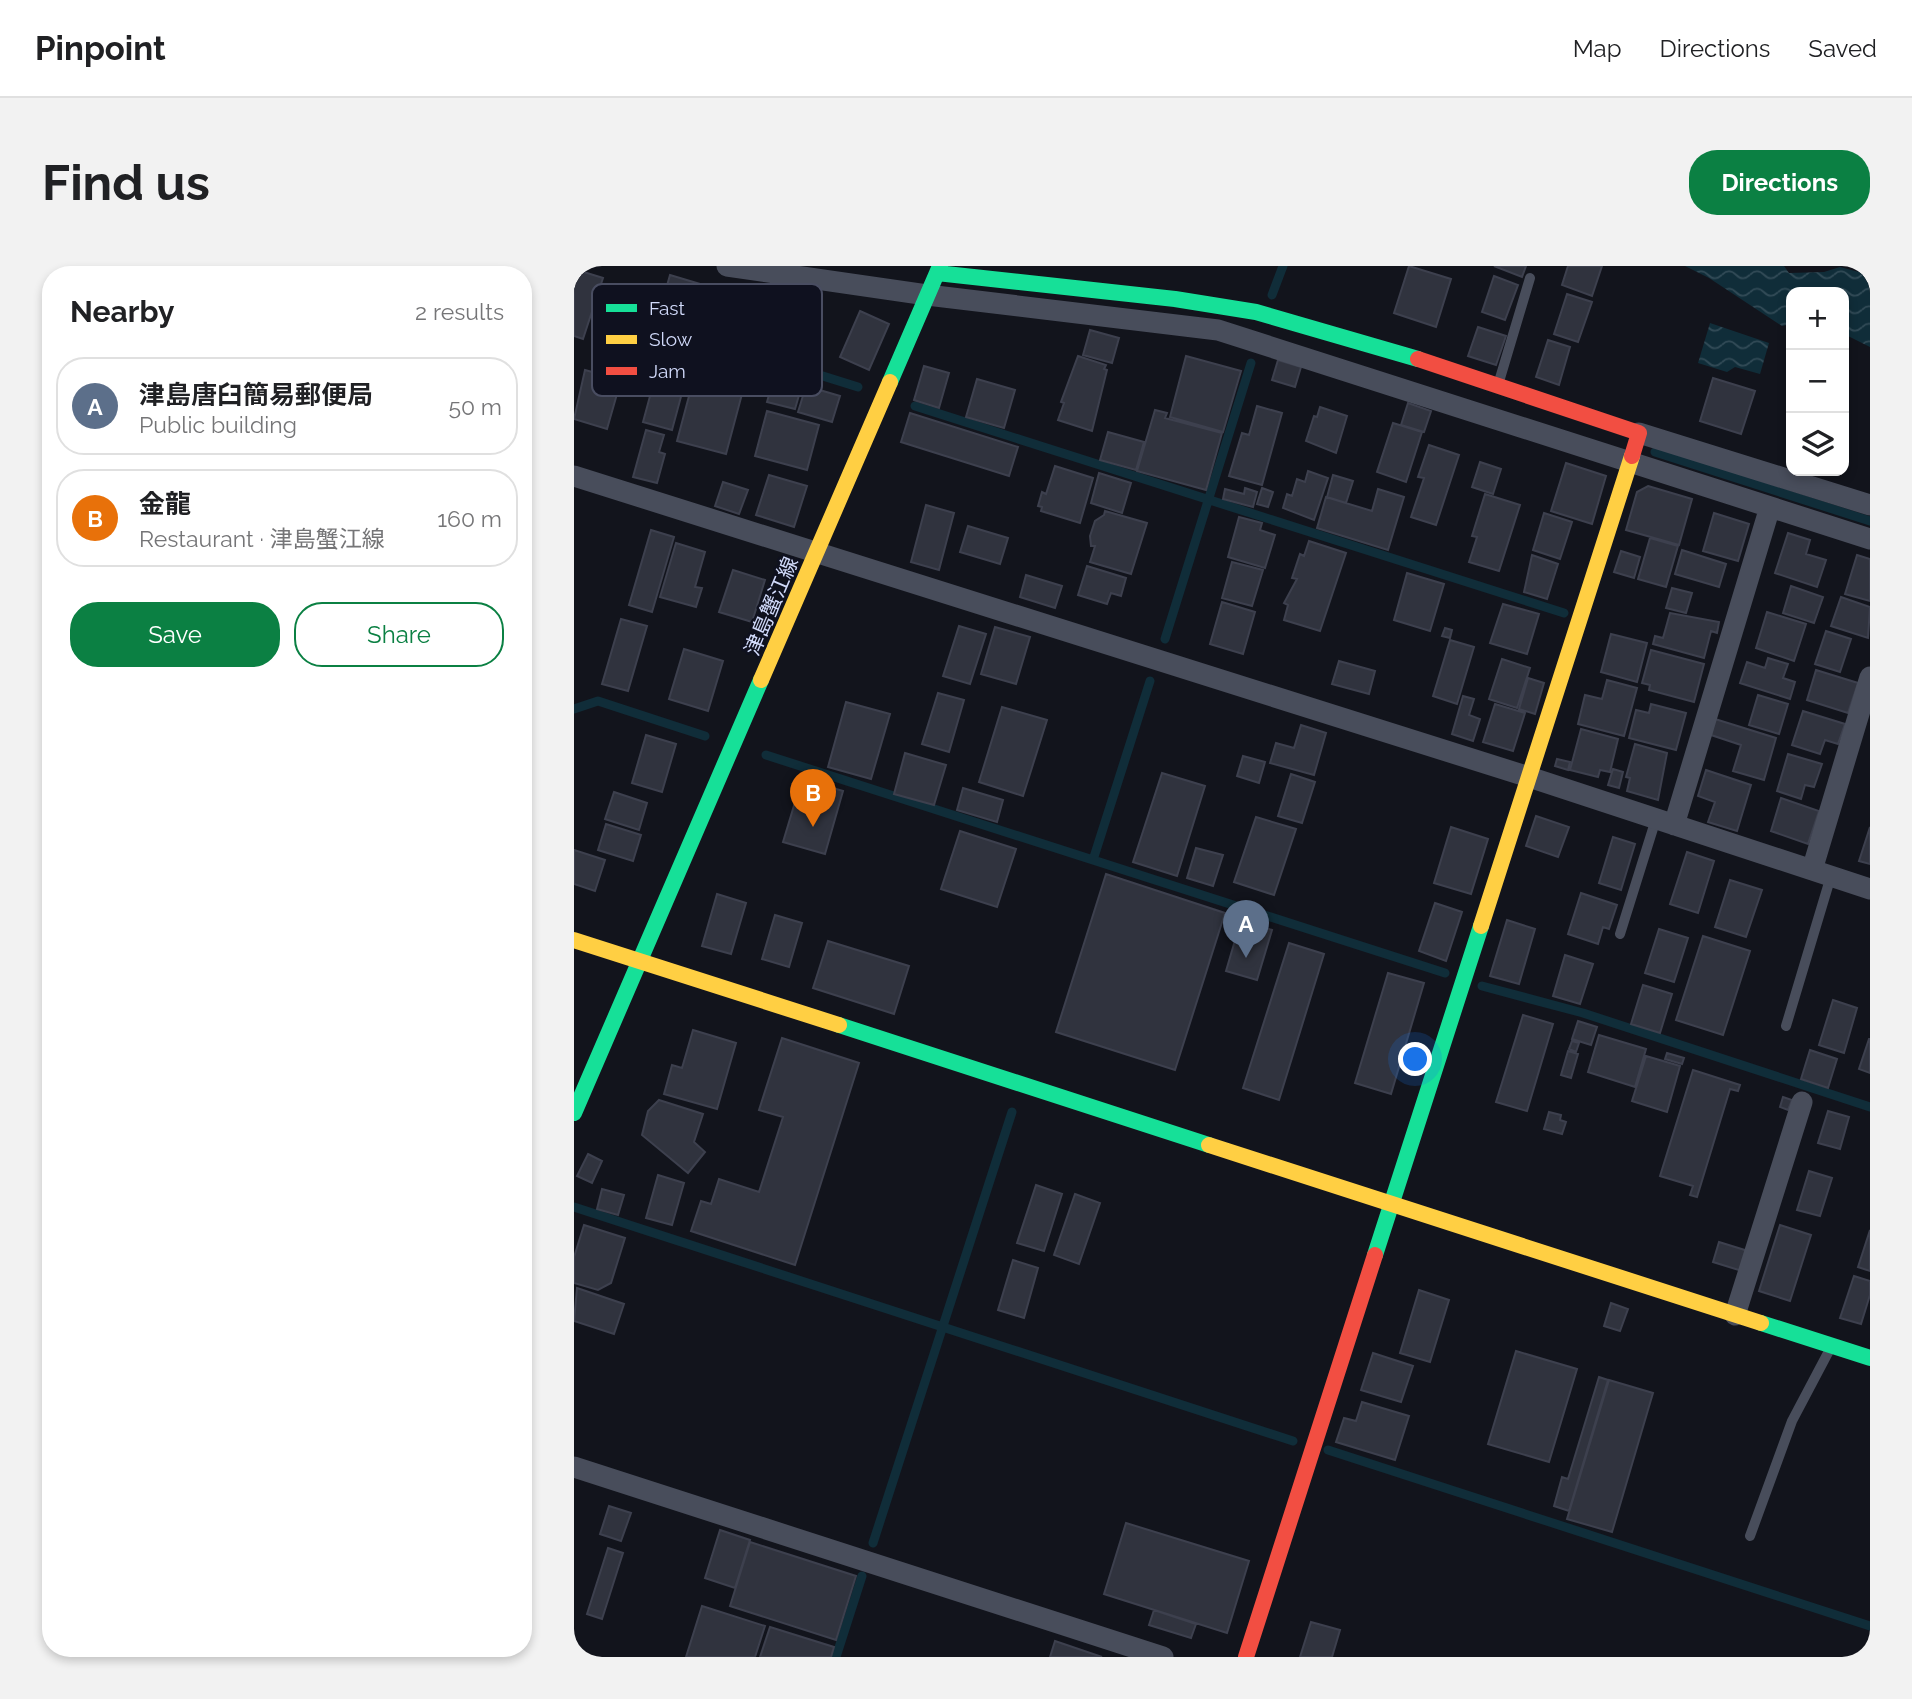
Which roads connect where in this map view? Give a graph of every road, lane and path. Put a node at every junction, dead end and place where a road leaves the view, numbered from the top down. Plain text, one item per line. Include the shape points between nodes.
1 (727, 266) edge
2 (939, 269) edge
3 (1530, 278) dead end
4 (928, 295) junction
5 (1497, 388) junction
6 (1639, 433) junction
7 (1630, 461) junction
8 (574, 476) edge
9 (1870, 506) edge
10 (1770, 507) junction
11 (1870, 539) edge
12 (817, 554) junction
13 (1870, 677) edge
14 (1529, 777) junction
15 (1665, 822) junction
16 (1821, 873) junction
17 (1870, 889) edge
18 (1620, 934) dead end
19 (574, 940) edge
20 (639, 962) junction
21 (1786, 1026) dead end
22 (1802, 1102) dead end
23 (574, 1113) edge
24 (1392, 1204) junction
25 (1735, 1315) junction
26 (1832, 1346) junction
27 (1870, 1358) edge
28 (574, 1467) edge
29 (1750, 1536) dead end
30 (1163, 1657) edge
31 (1246, 1657) edge

1 - 4 street
2 - 4 street, 津島蟹江線
2 - 5 street via 1256,312 1418,359
3 - 5 lane
4 - 7 street via 1218,330
4 - 12 street, 津島蟹江線
5 - 6 street
6 - 7 street
6 - 9 street
7 - 10 street
7 - 14 street
8 - 12 street
10 - 11 street
10 - 15 street
12 - 14 street
12 - 20 street, 津島蟹江線
13 - 16 street
14 - 15 street
14 - 24 street
15 - 16 street
15 - 18 lane
16 - 17 street
16 - 21 lane
19 - 20 street
20 - 23 street, 津島蟹江線
20 - 24 street
22 - 25 street
24 - 25 street
24 - 31 street
25 - 26 street
26 - 27 street
26 - 29 lane via 1792,1421
28 - 30 street

